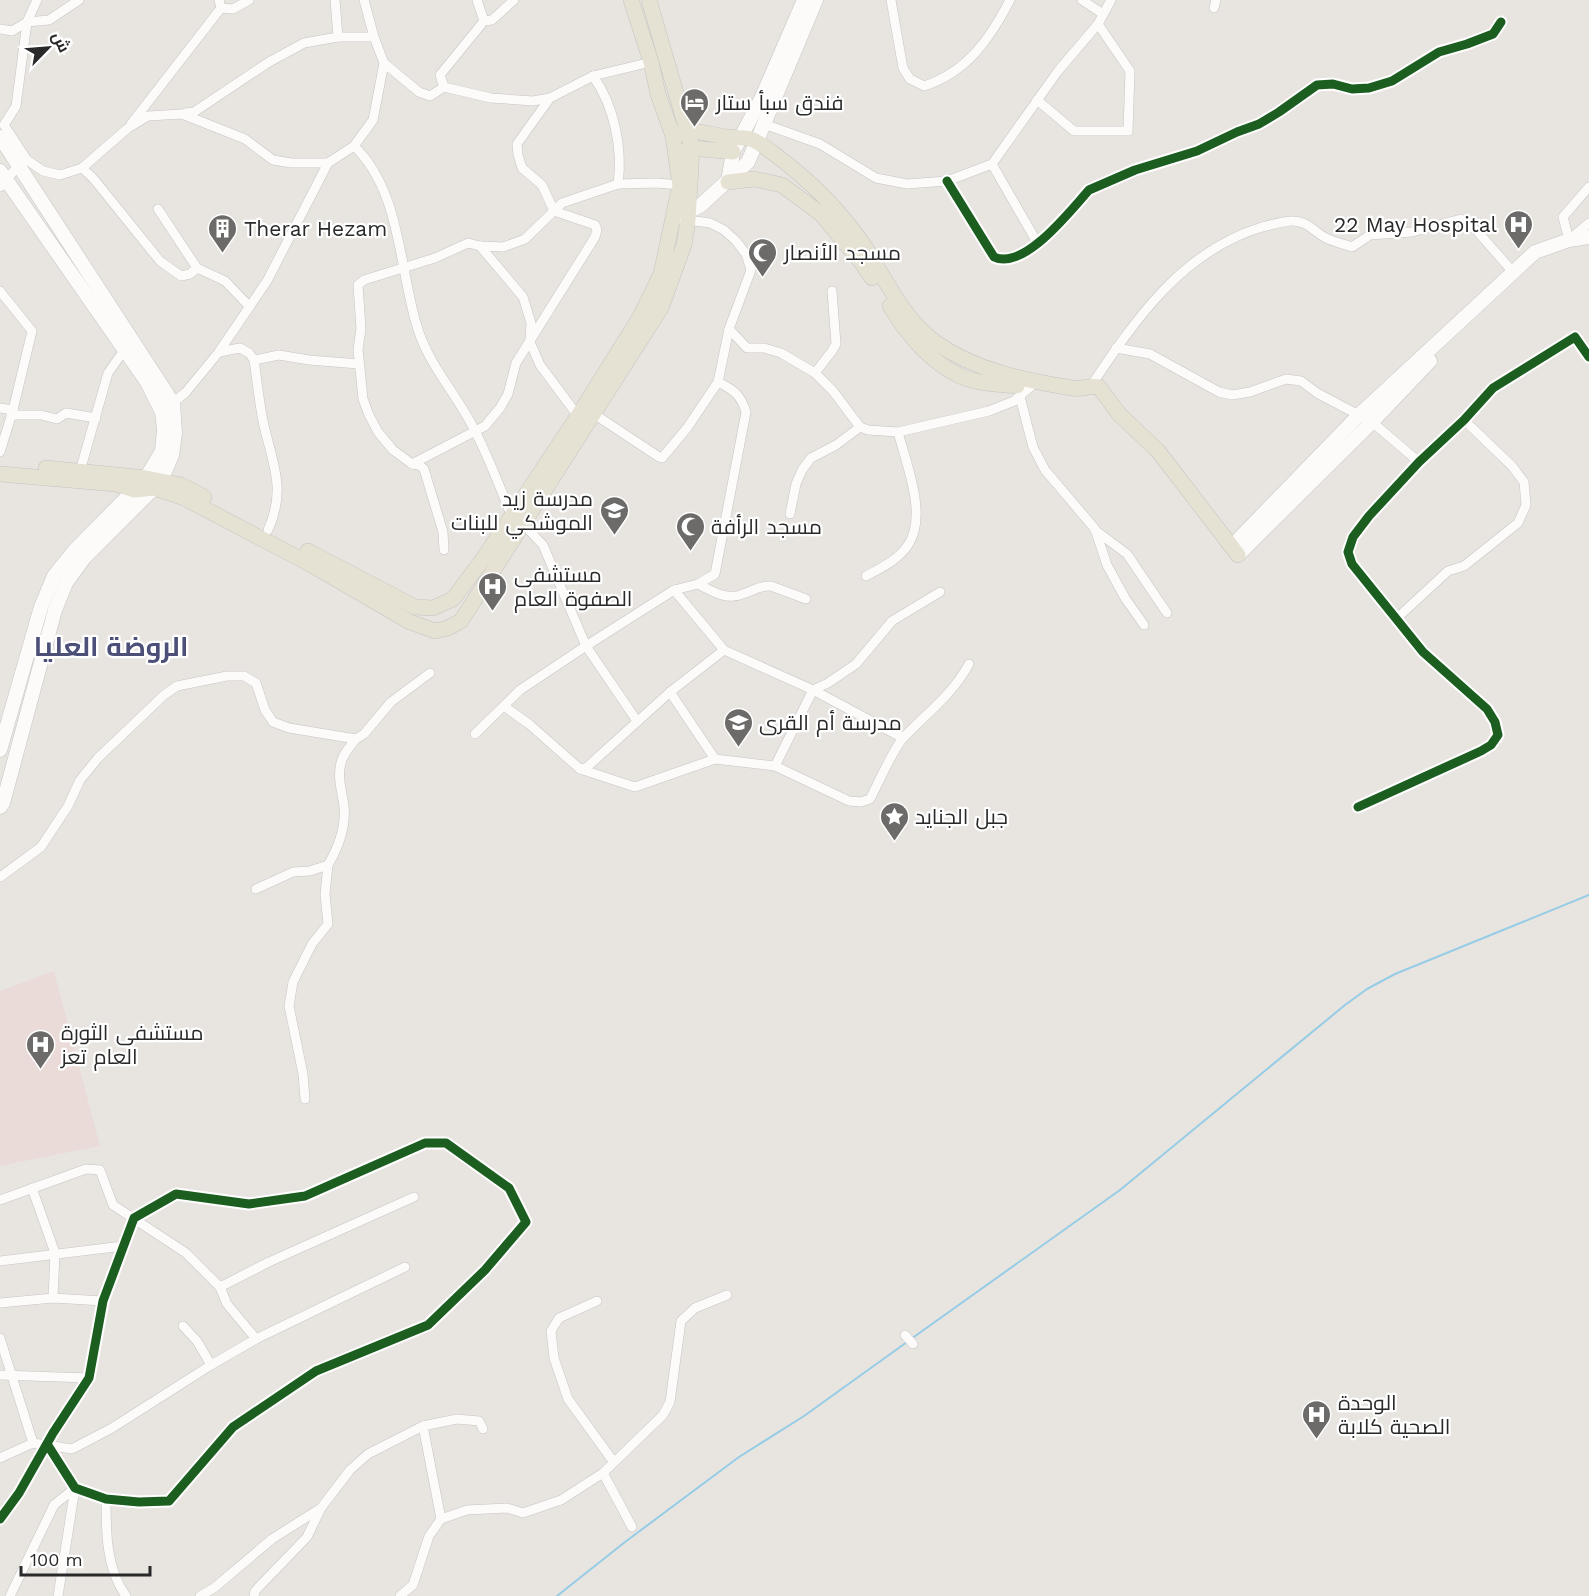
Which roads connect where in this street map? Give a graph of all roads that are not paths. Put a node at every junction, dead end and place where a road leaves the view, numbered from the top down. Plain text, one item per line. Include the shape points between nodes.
1 (37, 0) edge
2 (78, 0) edge
3 (249, 0) edge
4 (335, 0) edge
5 (364, 0) edge
6 (477, 0) edge
7 (514, 0) edge
8 (631, 0) edge
9 (649, 0) edge
10 (804, 0) edge
11 (816, 0) edge
12 (891, 0) edge
13 (1010, 0) edge
14 (1082, 0) edge
15 (1111, 0) edge
16 (220, 4) edge
17 (1103, 14) junction
18 (484, 21) junction
19 (27, 22) junction
20 (1501, 22) dead end
21 (1098, 24) junction
22 (0, 30) edge
23 (338, 37) junction
24 (374, 37) junction
25 (651, 62) junction
26 (384, 63) junction
27 (593, 76) junction
28 (444, 87) junction
29 (550, 98) junction
30 (1037, 100) junction
31 (182, 114) junction
32 (764, 124) junction
33 (128, 128) junction
34 (2, 134) edge
35 (679, 134) junction
36 (741, 138) junction
37 (757, 142) junction
38 (354, 146) junction
39 (692, 148) junction
40 (733, 152) junction
41 (676, 154) junction
42 (328, 163) junction
43 (992, 164) junction
44 (18, 166) junction
45 (82, 168) junction
46 (2, 180) edge
47 (947, 181) junction
48 (728, 182) junction
49 (618, 184) junction
50 (680, 185) junction
51 (1589, 188) edge
52 (158, 209) dead end
53 (554, 211) junction
54 (688, 216) junction
55 (671, 221) junction
56 (1589, 223) edge
57 (1589, 237) edge
58 (1569, 240) junction
59 (1038, 244) junction
60 (480, 246) junction
61 (404, 267) junction
62 (196, 268) junction
63 (1513, 272) junction
64 (0, 291) edge
65 (832, 291) dead end
66 (249, 306) junction
67 (729, 329) junction
68 (530, 342) junction
69 (1116, 348) junction
70 (125, 349) junction
71 (218, 353) junction
72 (1589, 357) edge
73 (254, 360) junction
74 (359, 364) junction
75 (815, 374) junction
76 (1035, 380) junction
77 (718, 382) junction
78 (1091, 386) junction
79 (1020, 397) junction
80 (173, 403) junction
81 (0, 408) edge
82 (12, 413) junction
83 (594, 414) junction
84 (578, 416) junction
85 (1358, 416) junction
86 (96, 418) junction
87 (1464, 420) junction
88 (1372, 422) junction
89 (860, 427) junction
90 (475, 430) junction
91 (898, 432) junction
92 (0, 452) edge
93 (1419, 462) junction
94 (412, 464) junction
95 (0, 465) edge
96 (80, 471) junction
97 (0, 474) edge
98 (154, 482) junction
99 (135, 490) junction
100 (790, 514) dead end
101 (517, 519) junction
102 (1095, 529) junction
103 (268, 530) junction
104 (444, 550) dead end
105 (1235, 550) junction
106 (866, 576) dead end
107 (698, 584) junction
108 (674, 590) junction
109 (940, 592) dead end
110 (806, 599) dead end
111 (1167, 613) dead end
112 (1396, 619) junction
113 (1144, 625) dead end
114 (586, 646) junction
115 (724, 650) junction
116 (969, 664) dead end
117 (430, 674) dead end
118 (813, 690) junction
119 (670, 693) junction
120 (505, 707) junction
121 (637, 721) junction
122 (475, 734) dead end
123 (903, 738) junction
124 (356, 739) junction
125 (0, 750) edge
126 (715, 759) junction
127 (775, 766) junction
128 (580, 769) junction
129 (0, 807) edge
130 (1358, 807) dead end
131 (328, 865) junction
132 (0, 877) edge
133 (256, 889) dead end
134 (305, 1099) dead end
135 (32, 1188) junction
136 (414, 1197) dead end
137 (0, 1200) edge
138 (134, 1218) junction
139 (123, 1246) junction
140 (55, 1253) junction
141 (0, 1261) edge
142 (405, 1267) dead end
143 (220, 1287) junction
144 (727, 1295) dead end
145 (52, 1298) junction
146 (103, 1301) junction
147 (597, 1301) dead end
148 (0, 1303) edge
149 (183, 1326) dead end
150 (905, 1335) dead end
151 (0, 1338) edge
152 (256, 1339) junction
153 (913, 1344) dead end
154 (212, 1365) junction
155 (10, 1374) junction
156 (0, 1375) edge
157 (89, 1378) junction
158 (423, 1426) junction
159 (483, 1428) dead end
160 (33, 1443) junction
161 (47, 1444) junction
162 (0, 1458) edge
163 (613, 1461) junction
164 (603, 1473) junction
165 (75, 1488) junction
166 (106, 1499) junction
167 (321, 1508) junction
168 (0, 1519) edge
169 (441, 1519) junction
170 (632, 1527) dead end
171 (10, 1596) edge
172 (58, 1596) edge
173 (126, 1596) edge
174 (200, 1596) edge
175 (254, 1596) edge
176 (400, 1596) edge

1 - 19 street
2 - 19 street via 49,20
3 - 16 street via 233,9
4 - 23 street
5 - 24 street
6 - 18 street
7 - 18 street via 492,20
8 - 25 main road
9 - 35 main road
10 - 36 main road
11 - 32 main road
12 - 13 street via 903,68 910,79 924,86 964,65 977,52
14 - 17 street
15 - 17 street
16 - 33 street
17 - 21 street
18 - 28 street via 440,75
19 - 22 street via 12,31
19 - 34 street via 16,106
20 - 59 street via 1493,34 1438,52 1392,81 1369,88 1317,85 1259,124 1095,187
21 - 30 street
21 - 30 street via 1130,71 1128,130 1074,131
23 - 24 street
23 - 31 street via 304,43 194,112
24 - 26 street
25 - 27 street
25 - 35 main road via 658,94
26 - 28 street via 419,92 430,96
26 - 38 street via 373,120
27 - 29 street
27 - 49 street via 614,127 619,153
28 - 29 street via 490,98
29 - 53 street via 517,144 522,168 542,185
30 - 43 street
31 - 33 street via 148,116
31 - 42 street via 244,138 273,160
32 - 37 main road
32 - 47 street via 820,144 876,178 907,184
33 - 45 street
34 - 44 main road
34 - 45 street via 43,171 60,175
35 - 36 main road
35 - 39 main road
35 - 41 main road
36 - 37 main road
36 - 40 main road
37 - 48 main road via 748,162
37 - 76 main road via 827,200 864,246 906,314 934,341 994,373
38 - 42 street
38 - 61 street via 369,159 385,188
39 - 40 main road
39 - 41 main road
39 - 54 main road
40 - 48 main road
41 - 50 main road
42 - 66 street via 267,281
43 - 47 street
43 - 59 street
44 - 46 street
44 - 80 main road
45 - 62 street via 160,261 181,276
46 - 70 main road
47 - 59 street via 994,257 1011,260
48 - 54 main road
48 - 76 main road via 754,179 782,184 821,214 861,262 904,328 928,355 959,376 1019,386
49 - 50 street
49 - 53 street via 562,203
50 - 55 main road
51 - 58 street via 1563,217
52 - 62 street
53 - 60 street via 525,239 503,247
53 - 68 street via 595,225 597,230
54 - 55 main road
54 - 67 street via 724,230 746,254 751,270
54 - 83 main road via 684,245 661,308
55 - 84 main road via 661,274 640,317
56 - 58 street
57 - 58 main road
58 - 63 main road via 1535,252
58 - 88 main road via 1540,259 1424,366
60 - 61 street via 468,243
60 - 68 street via 523,297 531,323
61 - 74 street via 358,285
61 - 90 street via 416,325 436,369
62 - 66 street via 225,281
63 - 69 street via 1478,231 1461,219 1412,232 1370,235 1352,247 1326,238 1303,223 1282,222 1215,246 1182,270
63 - 85 main road
64 - 82 street via 32,331
65 - 75 street via 836,344
66 - 71 street
67 - 75 street via 747,348 781,353
67 - 77 street
68 - 84 street via 540,365
68 - 90 street via 516,363 500,408
69 - 78 street
69 - 85 street via 1150,354 1219,392 1232,395 1286,379 1301,381
70 - 86 street via 108,373
70 - 98 main road via 162,412 162,451
71 - 73 street via 240,348
71 - 80 street
72 - 87 street via 1575,337 1492,388
73 - 74 street via 279,355
73 - 103 street via 277,475 276,513
74 - 94 street via 369,416 393,450
75 - 89 street
76 - 78 main road via 1073,389
76 - 79 street
77 - 83 street via 662,458
77 - 107 street via 736,391 746,412 715,574
78 - 105 main road via 1099,387 1119,414 1158,452
79 - 91 street via 989,411
79 - 102 street via 1033,447 1045,470
80 - 98 main road via 176,433 172,455
81 - 82 street
82 - 86 street via 57,419 66,413
82 - 92 street
83 - 101 main road
84 - 101 main road
85 - 88 street
85 - 105 main road
86 - 96 street
87 - 93 street
87 - 112 street via 1524,482 1526,505 1518,523 1464,566 1448,571
88 - 93 street
88 - 105 main road
89 - 91 street
89 - 100 street via 811,458 796,484
90 - 94 street
90 - 101 street
91 - 106 street via 916,498 915,523 908,545
93 - 112 street via 1369,516 1353,537 1348,552 1352,564
94 - 104 street via 424,469 428,478
95 - 96 main road
96 - 98 main road
97 - 99 main road via 116,484
98 - 99 main road
98 - 101 main road via 411,622 435,631 460,621
98 - 103 main road via 181,485
98 - 129 main road via 66,583 54,610
99 - 125 main road via 54,576 41,607
101 - 103 main road via 453,599 427,609 410,605
101 - 114 street via 543,545
102 - 111 street via 1127,554
102 - 113 street via 1107,566
107 - 108 street
107 - 110 street via 720,596 741,596 765,585
108 - 114 street
108 - 115 street
109 - 118 street via 892,621 856,664
112 - 130 street via 1423,652 1487,709 1496,722 1498,735 1481,751
114 - 120 street via 520,690
114 - 121 street
115 - 118 street
115 - 119 street
116 - 123 street via 943,700
117 - 124 street via 392,702
118 - 123 street
118 - 127 street
119 - 121 street
119 - 126 street
120 - 122 street
120 - 128 street
121 - 128 street via 586,768
123 - 127 street via 870,799 861,802 849,801
124 - 131 street via 341,763 342,833
124 - 132 street via 273,722 256,683 244,676 177,686 98,758 41,847
126 - 127 street
126 - 128 street via 635,787
131 - 133 street via 293,872
131 - 134 street via 328,924 312,944 293,982 289,1006
135 - 137 street
135 - 138 street via 86,1168 100,1170 113,1205
135 - 140 street
136 - 143 street
138 - 139 street
138 - 143 street via 186,1253
138 - 166 street via 176,1194 249,1204 305,1196 425,1143 446,1143 508,1188 526,1222 485,1270 428,1325 316,1371 233,1427 169,1501
139 - 140 street
139 - 146 street
140 - 141 street
140 - 145 street
142 - 152 street
143 - 152 street via 227,1304
144 - 163 street via 695,1308 681,1321 670,1402 663,1415
145 - 146 street
145 - 148 street
146 - 157 street
147 - 163 street via 559,1318 551,1331 554,1358 568,1399
149 - 154 street
150 - 153 street
151 - 155 street
152 - 154 street
154 - 161 street via 72,1449
155 - 156 street
155 - 157 street
155 - 160 street
157 - 161 street
158 - 159 street via 457,1419 479,1422
158 - 167 street via 368,1454 350,1470
158 - 169 street
160 - 161 street
160 - 162 street
161 - 165 street
161 - 168 street
163 - 164 street
164 - 169 street via 561,1500 523,1513 507,1508 467,1510
164 - 170 street
165 - 166 street
165 - 171 street via 54,1505
165 - 172 street
166 - 173 street via 106,1533 113,1568
167 - 174 street via 272,1539
167 - 175 street via 307,1537
169 - 176 street via 429,1536 413,1584

